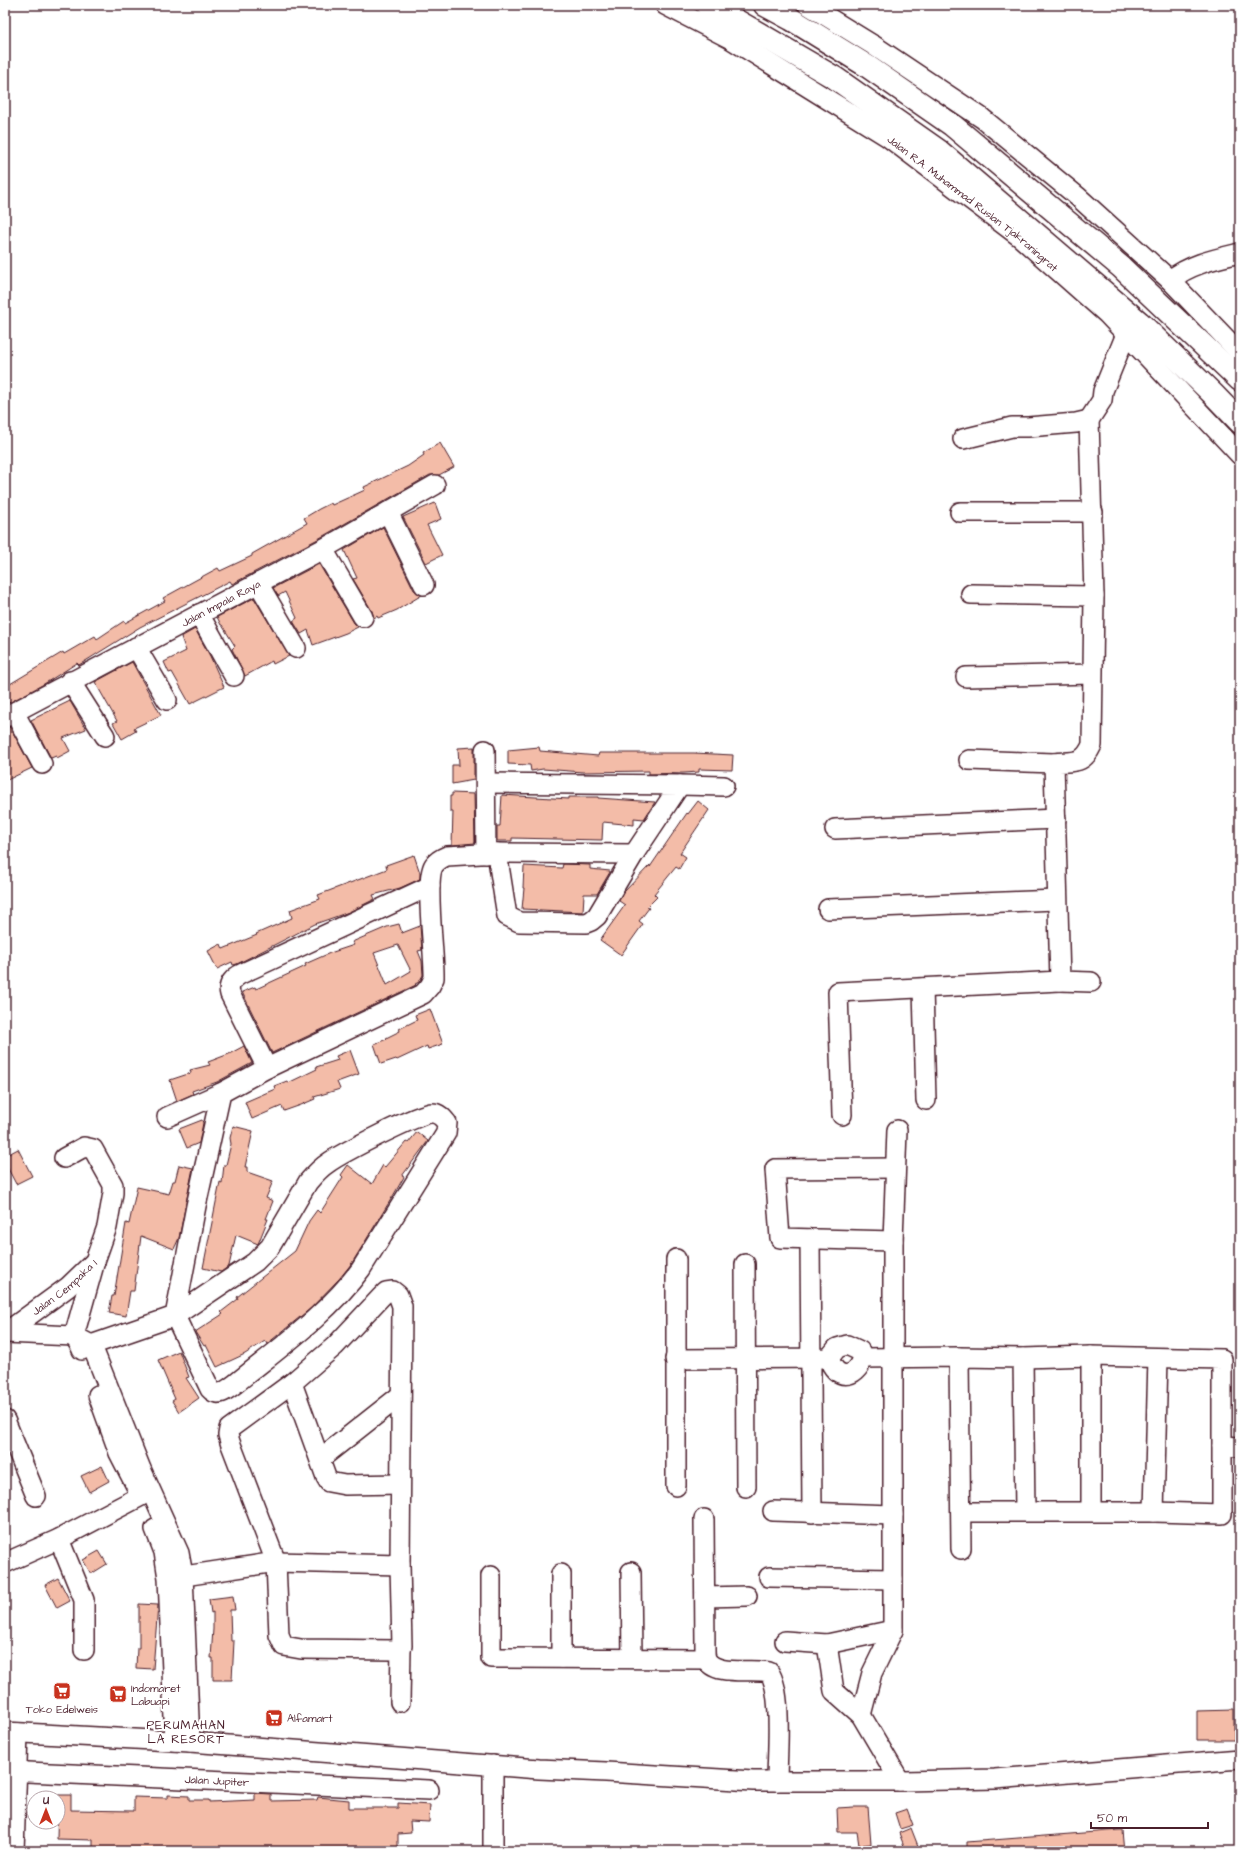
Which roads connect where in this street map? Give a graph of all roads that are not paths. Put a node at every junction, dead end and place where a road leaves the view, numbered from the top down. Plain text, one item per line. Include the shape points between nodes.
1 (665, 5) edge
2 (707, 5) edge
3 (765, 5) edge
4 (808, 5) edge
5 (1240, 253) edge
6 (1170, 280) junction
7 (1126, 334) junction
8 (1240, 353) edge
9 (1240, 380) edge
10 (1089, 420) junction
11 (1240, 422) edge
12 (963, 439) dead end
13 (1240, 455) edge
14 (435, 486) dead end
15 (388, 512) junction
16 (960, 512) dead end
17 (1093, 512) junction
18 (323, 549) junction
19 (258, 583) junction
20 (424, 585) dead end
21 (971, 594) dead end
22 (1094, 596) junction
23 (199, 614) junction
24 (363, 618) dead end
25 (136, 647) junction
26 (296, 648) dead end
27 (1092, 674) junction
28 (234, 676) dead end
29 (966, 677) dead end
30 (70, 681) junction
31 (167, 700) dead end
32 (10, 714) edge
33 (105, 736) dead end
34 (485, 750) dead end
35 (969, 760) dead end
36 (1054, 763) junction
37 (42, 764) dead end
38 (486, 783) junction
39 (680, 785) junction
40 (724, 786) dead end
41 (1056, 819) junction
42 (835, 829) dead end
43 (492, 853) junction
44 (634, 854) junction
45 (430, 886) junction
46 (1057, 900) junction
47 (828, 909) dead end
48 (1060, 981) junction
49 (1091, 982) dead end
50 (923, 988) junction
51 (267, 1068) junction
52 (221, 1093) junction
53 (926, 1100) dead end
54 (842, 1115) dead end
55 (167, 1117) dead end
56 (897, 1130) dead end
57 (64, 1158) dead end
58 (895, 1168) junction
59 (810, 1239) junction
60 (892, 1242) junction
61 (676, 1259) dead end
62 (95, 1261) junction
63 (745, 1264) dead end
64 (175, 1316) junction
65 (5, 1333) edge
66 (83, 1344) junction
67 (1091, 1356) junction
68 (745, 1357) junction
69 (892, 1357) junction
70 (959, 1357) junction
71 (821, 1358) junction
72 (1023, 1358) junction
73 (1158, 1358) junction
74 (675, 1359) junction
75 (292, 1383) junction
76 (401, 1395) junction
77 (5, 1420) edge
78 (1231, 1447) edge
79 (126, 1450) junction
80 (320, 1459) junction
81 (400, 1484) junction
82 (676, 1486) dead end
83 (746, 1487) dead end
84 (36, 1496) dead end
85 (141, 1496) junction
86 (773, 1511) dead end
87 (1025, 1511) junction
88 (1091, 1511) junction
89 (961, 1512) junction
90 (1154, 1512) junction
91 (812, 1513) junction
92 (892, 1515) junction
93 (704, 1519) dead end
94 (59, 1539) junction
95 (961, 1549) dead end
96 (5, 1562) edge
97 (276, 1562) junction
98 (400, 1565) junction
99 (631, 1572) dead end
100 (561, 1574) dead end
101 (491, 1576) dead end
102 (176, 1577) junction
103 (769, 1577) dead end
104 (893, 1579) junction
105 (747, 1596) dead end
106 (705, 1597) junction
107 (893, 1630) junction
108 (785, 1641) dead end
109 (827, 1644) junction
110 (401, 1649) junction
111 (84, 1650) dead end
112 (561, 1658) junction
113 (632, 1658) junction
114 (706, 1659) junction
115 (400, 1702) dead end
116 (861, 1715) junction
117 (11, 1733) edge
118 (182, 1742) junction
119 (1240, 1759) edge
120 (493, 1765) junction
121 (11, 1771) edge
122 (777, 1781) junction
123 (900, 1781) junction
124 (429, 1790) dead end
125 (14, 1851) edge
126 (493, 1851) edge

1 - 7 street, Jalan R.A. Muhammad Ruslan Tjakraningrat via 729,38 888,137 1020,237
2 - 11 highway, Jalan R.A. Muhammad Ruslan Tjakraningrat via 835,78 939,151 1139,322
3 - 9 highway via 791,18 867,66 952,125 1121,267
4 - 6 street via 982,118 1077,196
5 - 6 street via 1194,265
6 - 8 street
7 - 10 street via 1103,391 1102,400
7 - 13 street, Jalan R.A. Muhammad Ruslan Tjakraningrat
10 - 12 street via 1012,427
10 - 17 street
14 - 15 street, Jalan Impala Raya
15 - 18 street, Jalan Impala Raya
15 - 20 street
16 - 17 street
17 - 22 street
18 - 19 street, Jalan Impala Raya
18 - 24 street
19 - 23 street, Jalan Impala Raya
19 - 26 street
21 - 22 street
22 - 27 street
23 - 25 street, Jalan Impala Raya
23 - 28 street
25 - 30 street, Jalan Impala Raya
25 - 31 street
27 - 29 street
27 - 36 street via 1092,745 1087,756 1081,760
30 - 32 street, Jalan Impala Raya
30 - 33 street
32 - 37 street
34 - 38 street
35 - 36 street
36 - 41 street
38 - 39 street
38 - 43 street
39 - 40 street
39 - 44 street
41 - 42 street
41 - 46 street
43 - 44 street
43 - 44 street via 507,916 519,922 586,923 597,916
43 - 45 street via 447,856 441,859 434,866
45 - 51 street via 434,978 424,994
45 - 51 street via 243,973 231,982 228,989 230,994
46 - 47 street
46 - 48 street
48 - 49 street
48 - 50 street
50 - 53 street
50 - 54 street via 838,992
51 - 52 street
52 - 55 street
52 - 64 street
56 - 58 street
57 - 62 street, Jalan Cempaka 1 via 84,1147 91,1147 113,1185 113,1202
58 - 59 street via 775,1169 780,1238
58 - 60 street
59 - 60 street
59 - 71 street
60 - 69 street
61 - 74 street
62 - 65 street, Jalan Cempaka 1 via 68,1287
62 - 66 street
63 - 68 street
64 - 64 street via 255,1262 276,1238 308,1182 328,1163 395,1127 430,1113 442,1116 447,1123 446,1133 348,1287 329,1306 235,1384 219,1393 210,1389
64 - 66 street
65 - 66 street
66 - 79 street
67 - 72 street
67 - 73 street
67 - 88 street
68 - 71 street
68 - 74 street
68 - 83 street
69 - 70 street
69 - 71 street via 863,1358 860,1352 847,1345
69 - 92 street
70 - 72 street
70 - 89 street
71 - 91 street
72 - 87 street
73 - 78 street via 1222,1359
73 - 90 street
74 - 82 street
75 - 76 street via 335,1346 386,1292 393,1291 398,1294 402,1306
75 - 80 street
75 - 97 street via 232,1426 228,1435
76 - 80 street
76 - 81 street
77 - 84 street
78 - 90 street via 1222,1514
79 - 85 street
79 - 102 street via 179,1553
80 - 81 street via 327,1480 336,1484
81 - 98 street
85 - 94 street
85 - 102 street
86 - 91 street
87 - 88 street
87 - 89 street
88 - 90 street
89 - 95 street
91 - 92 street
92 - 104 street
93 - 106 street
94 - 96 street
94 - 111 street via 84,1600
97 - 98 street
97 - 102 street
97 - 110 street via 280,1635 284,1646 301,1649
98 - 110 street via 403,1642
99 - 113 street
100 - 112 street
101 - 112 street via 491,1658
102 - 118 street
103 - 104 street
104 - 107 street
105 - 106 street
106 - 114 street
107 - 109 street
107 - 116 street via 872,1673
108 - 109 street
109 - 116 street via 834,1690
110 - 115 street
112 - 113 street
113 - 114 street
114 - 122 street via 716,1668 723,1670 761,1670 769,1672 773,1678 777,1699
116 - 123 street
117 - 118 street
117 - 121 street
118 - 120 street
119 - 123 street via 995,1779
120 - 122 street via 539,1770
120 - 126 street
121 - 124 street, Jalan Jupiter
121 - 125 street
122 - 123 street

